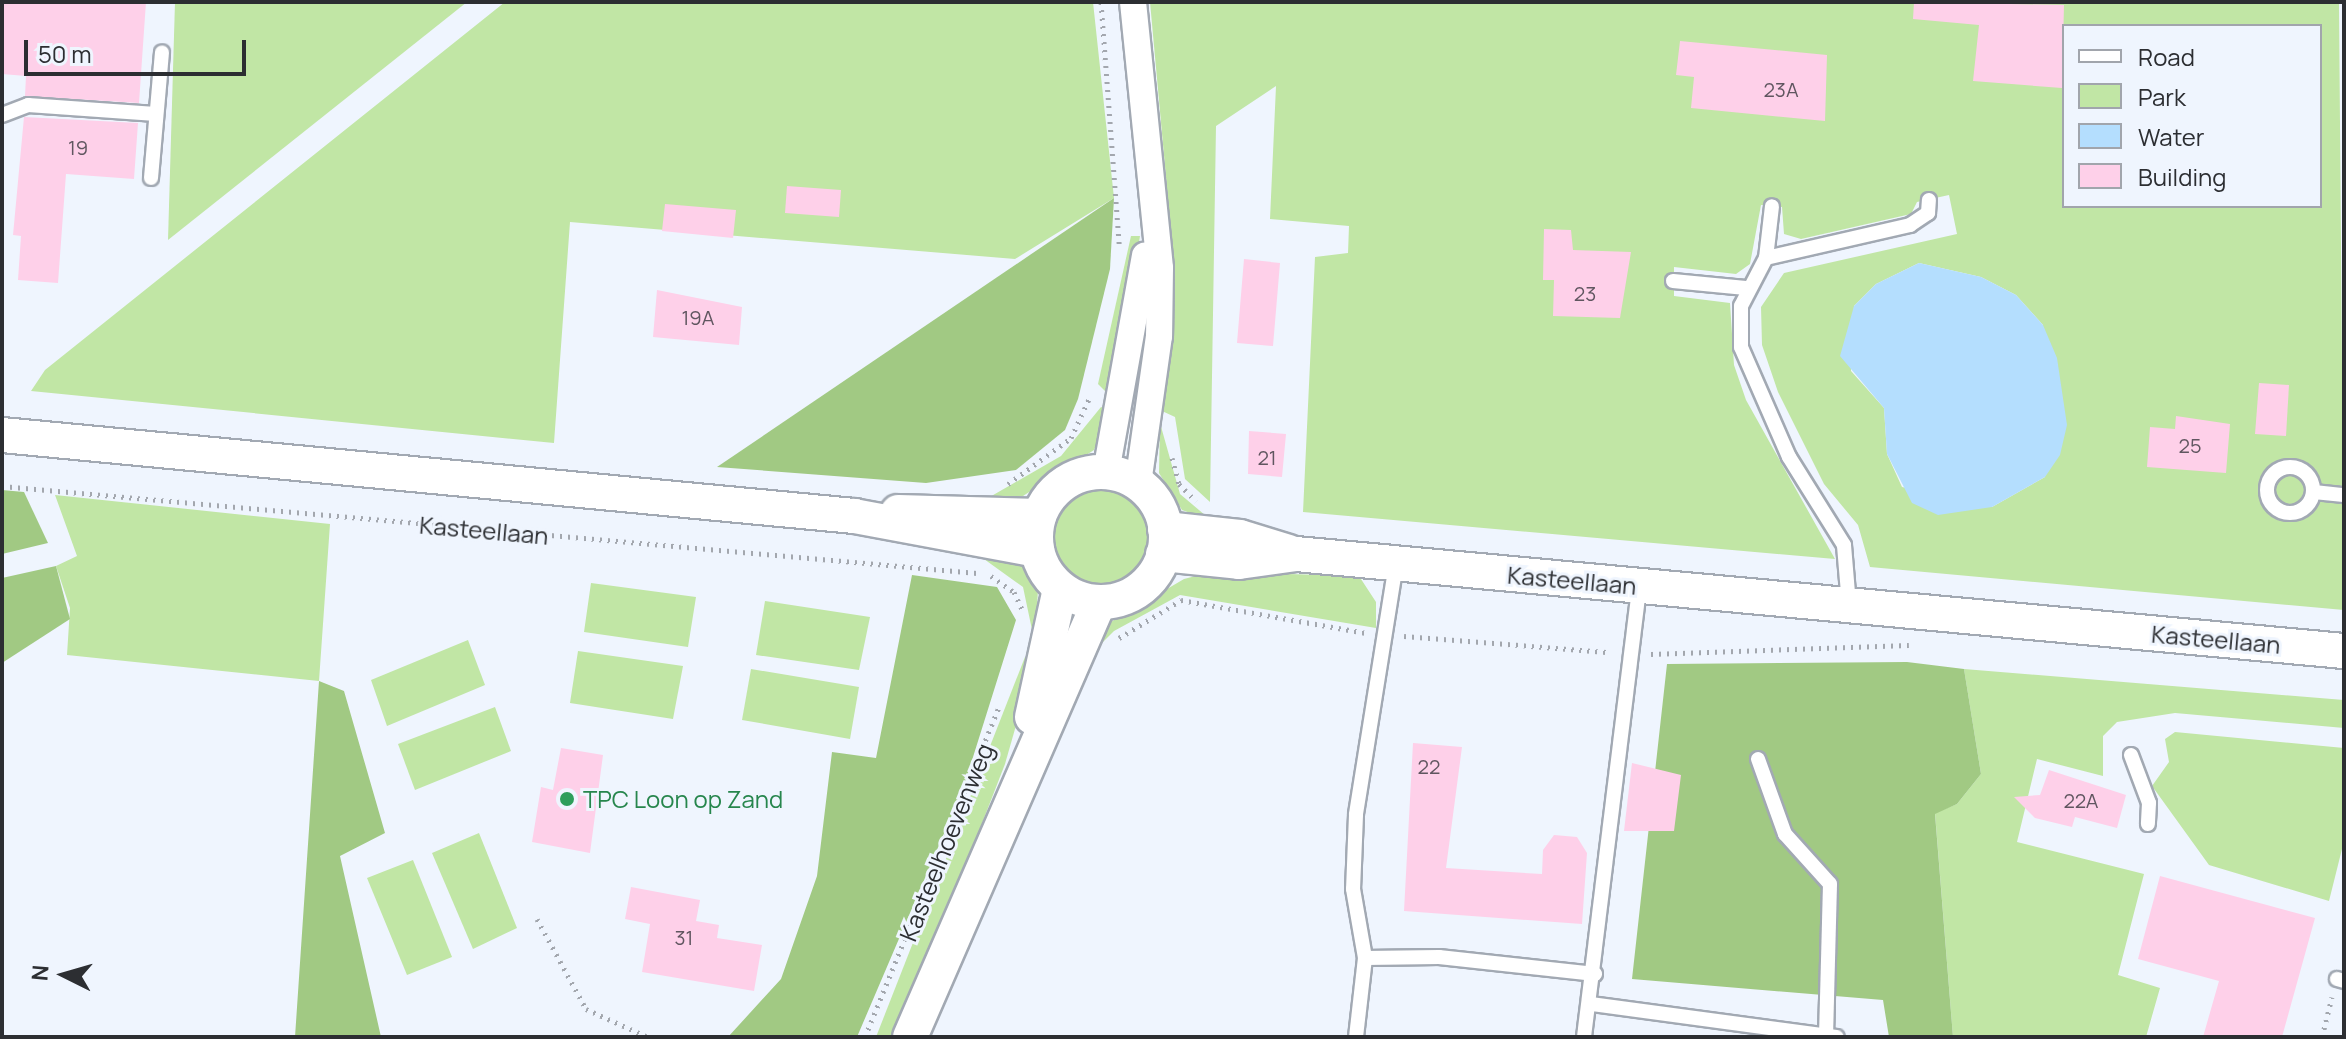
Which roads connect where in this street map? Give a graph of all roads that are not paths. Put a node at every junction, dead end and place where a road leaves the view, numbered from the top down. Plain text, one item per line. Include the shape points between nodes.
1 (1133, 2) edge
2 (162, 52) dead end
3 (156, 114) junction
4 (2, 115) edge
5 (151, 178) dead end
6 (1153, 196) junction
7 (1929, 200) dead end
8 (1772, 206) dead end
9 (1766, 258) junction
10 (1673, 281) dead end
11 (1746, 288) junction
12 (2, 435) edge
13 (1106, 472) junction
14 (1138, 484) junction
15 (2314, 492) dead end
16 (2344, 495) edge
17 (854, 516) junction
18 (1039, 516) junction
19 (1164, 542) junction
20 (1037, 550) junction
21 (1396, 564) junction
22 (1639, 586) junction
23 (1060, 589) junction
24 (1099, 603) junction
25 (1849, 605) junction
26 (2344, 651) edge
27 (2131, 755) dead end
28 (1758, 759) dead end
29 (1015, 784) junction
30 (2148, 824) dead end
31 (1365, 958) junction
32 (1595, 974) junction
33 (1592, 1004) junction
34 (1831, 1036) edge
35 (910, 1037) edge
36 (1356, 1037) edge
37 (1584, 1037) edge

1 - 6 street
2 - 3 lane
3 - 4 lane via 28,105
3 - 5 lane
6 - 13 street via 1122,405
6 - 14 street via 1159,336
7 - 9 lane via 1928,213 1910,225
8 - 9 lane
9 - 11 lane
10 - 11 lane
11 - 25 lane via 1741,347 1789,457 1844,545
12 - 17 street, Kasteellaan
13 - 14 street
13 - 18 street via 1060,486
14 - 19 street
15 - 16 lane
17 - 18 street, Kasteellaan
17 - 20 street, Kasteellaan
18 - 20 street
19 - 21 street, Kasteellaan via 1240,537 1296,554
19 - 24 street via 1139,590
20 - 23 street
21 - 22 street, Kasteellaan
21 - 31 lane via 1356,815 1353,889
22 - 25 street, Kasteellaan
22 - 32 lane
23 - 24 street
23 - 29 street, Kasteelhoevenweg
24 - 29 street, Kasteelhoevenweg
25 - 26 street, Kasteellaan
27 - 30 lane via 2149,803
28 - 34 lane via 1785,834 1830,884
29 - 35 street, Kasteelhoevenweg
31 - 32 lane via 1439,957
31 - 36 lane
32 - 33 lane
33 - 34 lane
33 - 37 lane

